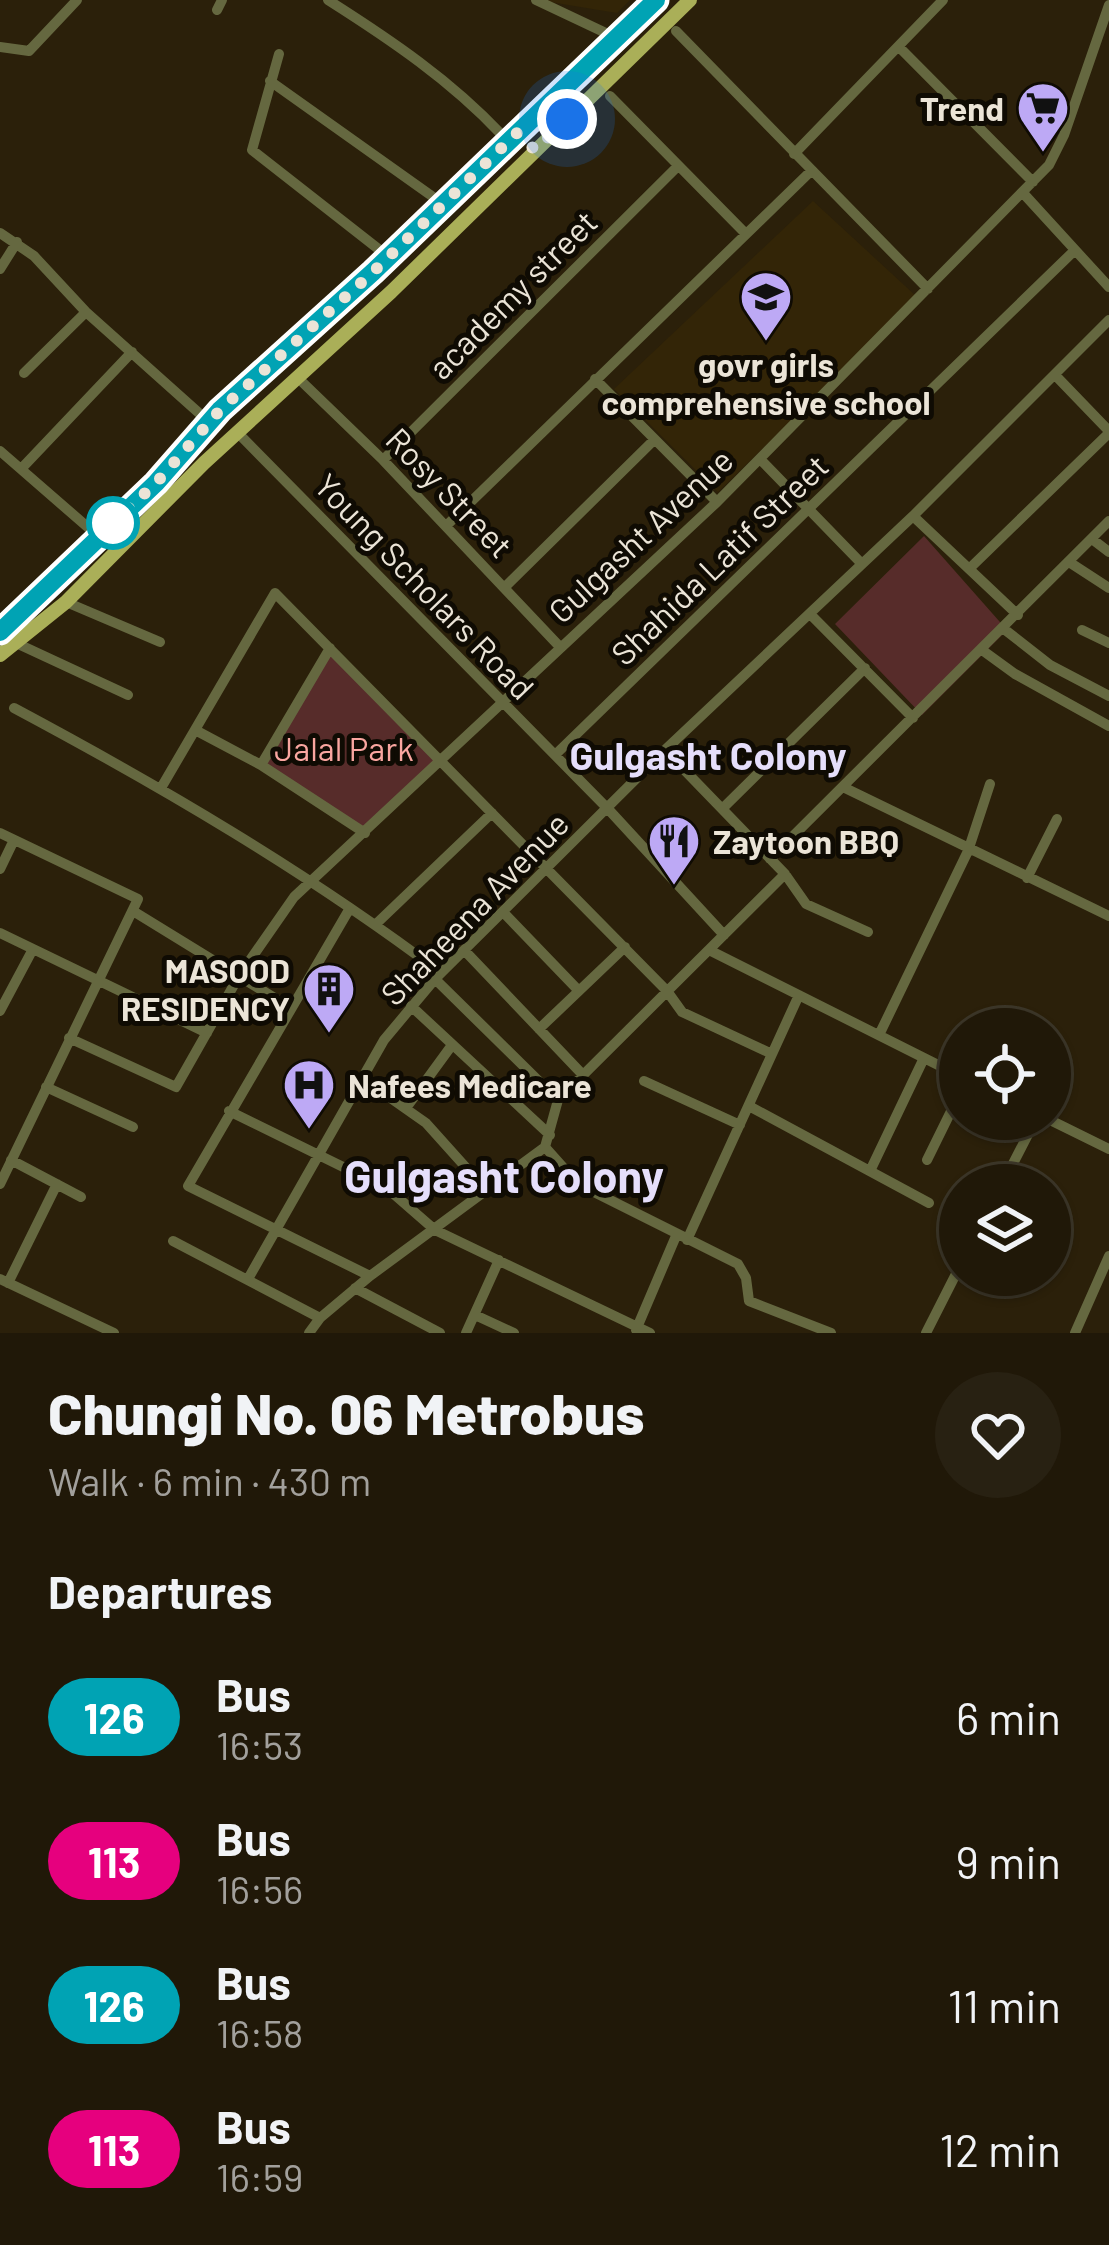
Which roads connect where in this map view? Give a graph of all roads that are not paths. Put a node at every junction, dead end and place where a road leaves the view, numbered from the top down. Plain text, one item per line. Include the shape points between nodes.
1 (77, 0) edge
2 (328, 0) edge
3 (536, 0) edge
4 (656, 0) edge
5 (690, 0) edge
6 (943, 0) edge
7 (1109, 5) edge
8 (676, 31) dead end
9 (608, 34) dead end
10 (899, 46) junction
11 (0, 47) edge
12 (279, 54) dead end
13 (270, 81) junction
14 (610, 96) dead end
15 (509, 134) junction
16 (535, 150) junction
17 (794, 154) junction
18 (678, 166) junction
19 (811, 172) junction
20 (1033, 182) junction
21 (1023, 193) junction
22 (436, 199) dead end
23 (746, 232) junction
24 (0, 233) edge
25 (17, 242) junction
26 (1075, 250) junction
27 (381, 251) dead end
28 (0, 269) edge
29 (373, 272) junction
30 (1109, 287) edge
31 (928, 290) junction
32 (391, 292) junction
33 (86, 312) junction
34 (1109, 320) edge
35 (132, 352) junction
36 (24, 373) dead end
37 (1056, 376) junction
38 (298, 378) junction
39 (595, 379) junction
40 (209, 422) junction
41 (236, 432) junction
42 (1109, 432) edge
43 (654, 440) junction
44 (0, 451) edge
45 (760, 459) junction
46 (383, 460) junction
47 (20, 469) junction
48 (717, 502) junction
49 (809, 509) junction
50 (913, 516) junction
51 (1109, 521) edge
52 (446, 526) junction
53 (99, 537) junction
54 (1092, 539) junction
55 (1109, 552) edge
56 (1070, 562) junction
57 (861, 563) junction
58 (969, 569) junction
59 (504, 588) junction
60 (1109, 588) edge
61 (66, 602) junction
62 (810, 614) junction
63 (1018, 615) junction
64 (1004, 629) junction
65 (1082, 630) dead end
66 (0, 632) edge
67 (160, 642) dead end
68 (16, 643) junction
69 (1109, 643) edge
70 (560, 647) junction
71 (330, 648) junction
72 (982, 650) junction
73 (0, 655) edge
74 (865, 668) junction
75 (128, 695) dead end
76 (1109, 696) edge
77 (502, 706) junction
78 (14, 708) dead end
79 (913, 718) junction
80 (1109, 726) edge
81 (196, 731) junction
82 (665, 750) junction
83 (555, 755) junction
84 (442, 762) junction
85 (261, 765) junction
86 (990, 784) dead end
87 (161, 788) junction
88 (845, 788) junction
89 (722, 809) junction
90 (609, 810) junction
91 (492, 813) junction
92 (1057, 819) dead end
93 (0, 833) edge
94 (365, 833) junction
95 (14, 840) junction
96 (968, 851) junction
97 (770, 859) junction
98 (547, 868) junction
99 (0, 869) edge
100 (785, 874) junction
101 (1027, 878) junction
102 (310, 881) junction
103 (350, 908) junction
104 (133, 911) junction
105 (503, 912) junction
106 (1109, 916) edge
107 (376, 924) junction
108 (868, 932) dead end
109 (0, 934) edge
110 (724, 934) junction
111 (625, 947) junction
112 (33, 949) junction
113 (464, 950) junction
114 (710, 950) junction
115 (239, 976) junction
116 (438, 976) junction
117 (97, 980) junction
118 (579, 991) junction
119 (668, 991) junction
120 (800, 995) junction
121 (411, 1006) junction
122 (291, 1008) junction
123 (0, 1011) edge
124 (539, 1029) junction
125 (207, 1034) junction
126 (879, 1035) junction
127 (69, 1038) junction
128 (452, 1045) junction
129 (772, 1054) junction
130 (924, 1058) junction
131 (939, 1066) edge
132 (583, 1075) junction
133 (362, 1078) junction
134 (644, 1081) dead end
135 (46, 1087) junction
136 (558, 1100) junction
137 (748, 1106) junction
138 (406, 1108) junction
139 (229, 1111) junction
140 (740, 1125) junction
141 (133, 1127) dead end
142 (1071, 1130) edge
143 (939, 1136) edge
144 (548, 1141) junction
145 (1109, 1149) edge
146 (318, 1154) junction
147 (11, 1160) junction
148 (927, 1160) dead end
149 (870, 1172) junction
150 (0, 1184) edge
151 (57, 1184) junction
152 (487, 1191) junction
153 (81, 1197) dead end
154 (929, 1203) dead end
155 (435, 1230) junction
156 (273, 1231) junction
157 (682, 1238) junction
158 (172, 1241) dead end
159 (1109, 1256) edge
160 (499, 1260) junction
161 (370, 1276) junction
162 (248, 1280) junction
163 (4, 1281) edge
164 (355, 1288) junction
165 (945, 1296) edge
166 (475, 1315) junction
167 (314, 1326) edge
168 (636, 1330) edge
169 (114, 1333) edge
170 (328, 1333) edge
171 (440, 1333) edge
172 (466, 1333) edge
173 (514, 1333) edge
174 (650, 1333) edge
175 (831, 1333) edge
176 (926, 1333) edge
177 (1075, 1333) edge

1 - 11 street via 29,51
2 - 15 street
3 - 9 street
4 - 15 main road
5 - 16 main road
6 - 10 street
7 - 20 street, Gulgasht Avenue via 1064,135
8 - 17 street
10 - 17 street
10 - 20 street
12 - 13 street
13 - 22 street
13 - 27 street via 252,151
14 - 18 street
15 - 16 main road
15 - 29 main road
16 - 32 main road
17 - 19 street
18 - 23 street
18 - 46 street, academy street
19 - 23 street
19 - 31 street
20 - 21 street, Gulgasht Avenue
21 - 26 street
21 - 31 street, Gulgasht Avenue
23 - 39 street
24 - 25 street
25 - 28 street
25 - 33 street
26 - 30 street
26 - 49 street, Shahida Latif Street
29 - 32 main road
29 - 40 main road
31 - 45 street, Gulgasht Avenue
32 - 38 main road
33 - 35 street
33 - 36 street
34 - 37 street, Shaheena Avenue
35 - 40 street
35 - 47 street
37 - 42 street
37 - 50 street, Shaheena Avenue
38 - 41 main road
38 - 46 street, Rosy Street
39 - 43 street
39 - 52 street
40 - 53 main road
41 - 61 main road
41 - 77 street, Young Scholars Road
42 - 58 street
43 - 48 street
43 - 59 street
44 - 47 street
45 - 48 street, Gulgasht Avenue
45 - 49 street
46 - 52 street, Rosy Street
47 - 53 street
48 - 70 street, Gulgasht Avenue
49 - 57 street
49 - 83 street, Shahida Latif Street
50 - 57 street, Shaheena Avenue
50 - 58 street
51 - 54 street
52 - 59 street, Rosy Street
53 - 66 main road
54 - 55 street
54 - 56 street
56 - 60 street
56 - 63 street
57 - 62 street, Shaheena Avenue
58 - 63 street
59 - 70 street, Rosy Street
61 - 67 street
61 - 68 main road
62 - 74 street
62 - 82 street, Shaheena Avenue
63 - 64 street
64 - 72 street
64 - 76 street
65 - 69 street
68 - 73 main road
68 - 75 street
70 - 77 street, Gulgasht Avenue
71 - 81 street via 275,593
71 - 84 street
71 - 85 street
72 - 79 street
72 - 80 street
74 - 79 street
74 - 89 street
77 - 83 street, Young Scholars Road
77 - 84 street, Gulgasht Avenue
78 - 87 street
79 - 88 street
81 - 85 street
81 - 87 street
82 - 89 street
82 - 90 street, Shaheena Avenue
83 - 90 street, Young Scholars Road
84 - 91 street
84 - 94 street, Gulgasht Avenue
85 - 94 street
86 - 96 street
87 - 102 street
88 - 96 street
88 - 97 street
89 - 97 street
90 - 98 street, Shaheena Avenue
90 - 110 street, Young Scholars Road
91 - 98 street
91 - 107 street
92 - 101 street
93 - 95 street
94 - 102 street, Gulgasht Avenue
95 - 99 street
95 - 104 street via 136,898
96 - 101 street
96 - 126 street
97 - 100 street
98 - 105 street, Shaheena Avenue
98 - 111 street
100 - 108 street via 806,904
100 - 110 street
101 - 106 street
102 - 103 street
102 - 115 street, Gulgasht Avenue
103 - 107 street
103 - 122 street
104 - 115 street
104 - 117 street
105 - 113 street, Shaheena Avenue
105 - 118 street
107 - 116 street
109 - 112 street
110 - 114 street
111 - 118 street
111 - 119 street
112 - 117 street
112 - 123 street
113 - 116 street, Shaheena Avenue
113 - 124 street
114 - 119 street
114 - 120 street
115 - 122 street
115 - 125 street, Gulgasht Avenue
116 - 121 street, Shaheena Avenue
116 - 136 street
117 - 125 street
117 - 127 street
118 - 124 street
119 - 129 street via 682,1012
119 - 132 street
120 - 126 street
120 - 129 street
121 - 128 street
121 - 133 street, Shaheena Avenue
122 - 139 street
124 - 132 street
125 - 127 street, Gulgasht Avenue via 176,1087
126 - 130 street
127 - 135 street
128 - 138 street
128 - 144 street
129 - 137 street
130 - 131 street
130 - 149 street
132 - 136 street
133 - 138 street
133 - 146 street, Shaheena Avenue
134 - 140 street
135 - 141 street
135 - 147 street
136 - 144 street
137 - 140 street
137 - 149 street
138 - 152 street
139 - 146 street
139 - 156 street via 188,1186
140 - 157 street
142 - 145 street
143 - 148 street
144 - 152 street
144 - 157 street via 578,1184
146 - 155 street via 388,1189
146 - 156 street, Shaheena Avenue
147 - 150 street
147 - 151 street
149 - 154 street
151 - 153 street
151 - 163 street
152 - 155 street
155 - 160 street
155 - 161 street
156 - 161 street
156 - 162 street, Shaheena Avenue
157 - 168 street
157 - 175 street via 738,1264 749,1301
158 - 162 street
159 - 177 street
160 - 166 street
160 - 168 street
161 - 164 street
162 - 167 street
163 - 169 street
164 - 167 street
164 - 171 street
165 - 176 street
166 - 172 street
166 - 173 street
167 - 170 street
168 - 174 street

